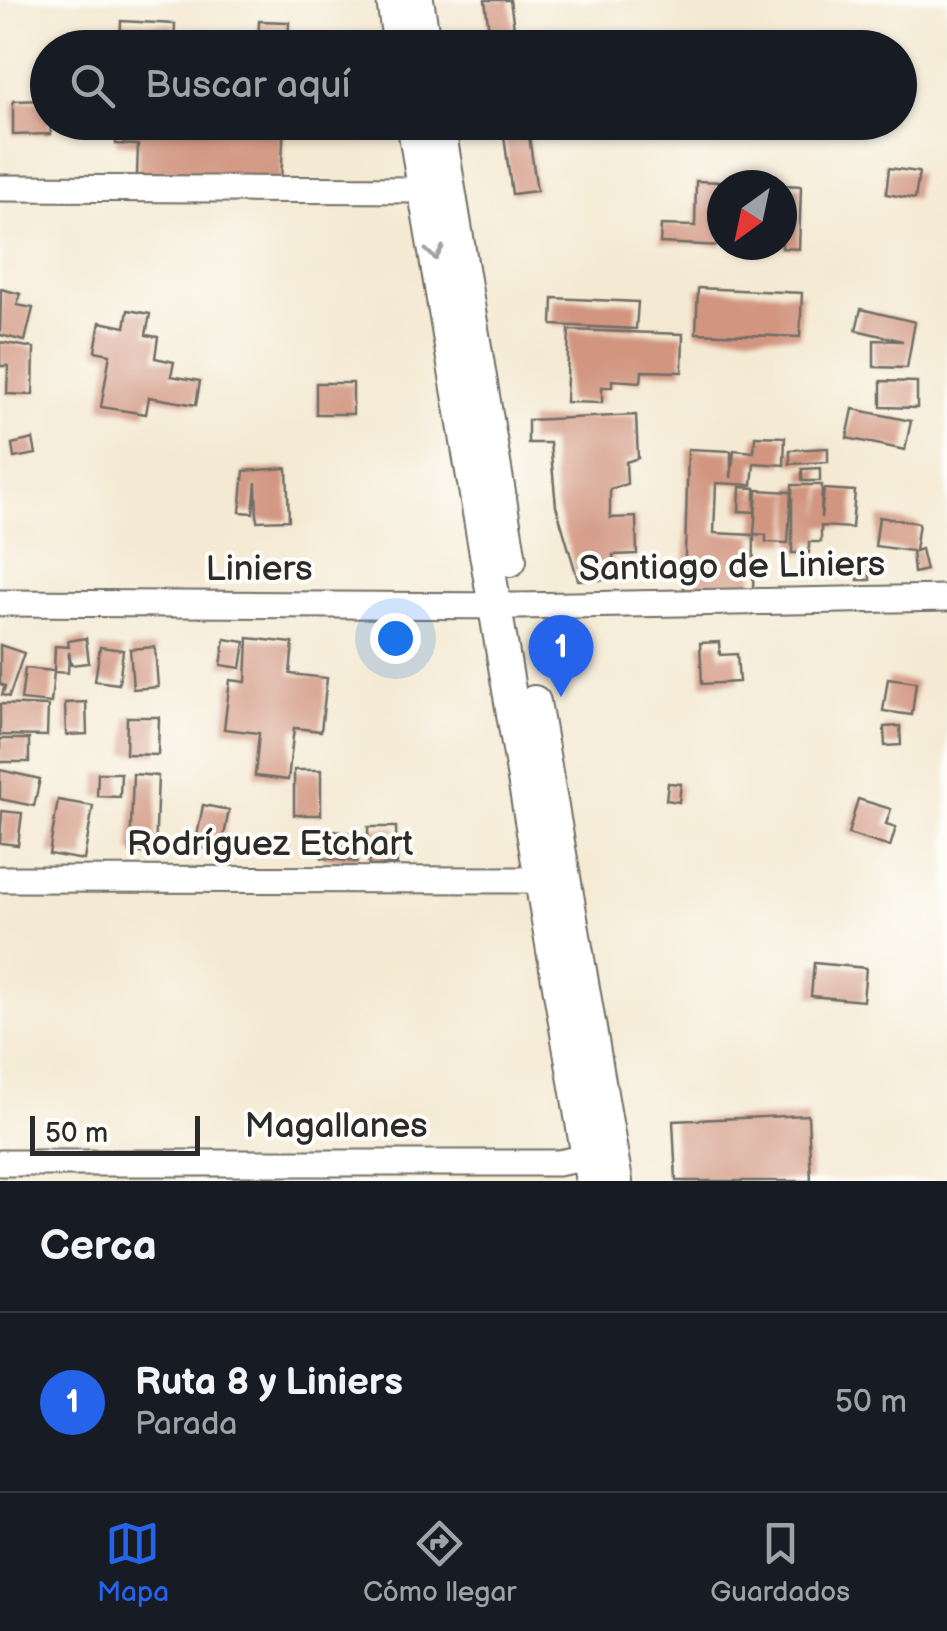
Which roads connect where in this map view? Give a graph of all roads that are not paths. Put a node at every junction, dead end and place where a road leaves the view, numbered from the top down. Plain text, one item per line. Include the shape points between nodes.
1 (392, 0) edge
2 (418, 0) edge
3 (397, 30) edge
4 (422, 30) edge
5 (415, 140) edge
6 (441, 140) edge
7 (0, 188) edge
8 (424, 190) junction
9 (947, 598) edge
10 (0, 603) edge
11 (507, 606) junction
12 (0, 879) edge
13 (541, 880) junction
14 (0, 1163) edge
15 (602, 1168) edge
16 (302, 1170) edge

1 - 3 main road
2 - 4 main road
5 - 8 main road
6 - 11 main road
7 - 8 street
8 -> 11 main road
9 - 11 street, Santiago de Liniers
10 - 11 street, Liniers
11 - 13 main road
11 - 15 main road
12 - 13 street, Rodríguez Etchart
13 - 15 main road
14 - 16 street, Magallanes
15 - 16 street, Magallanes via 558,1163

